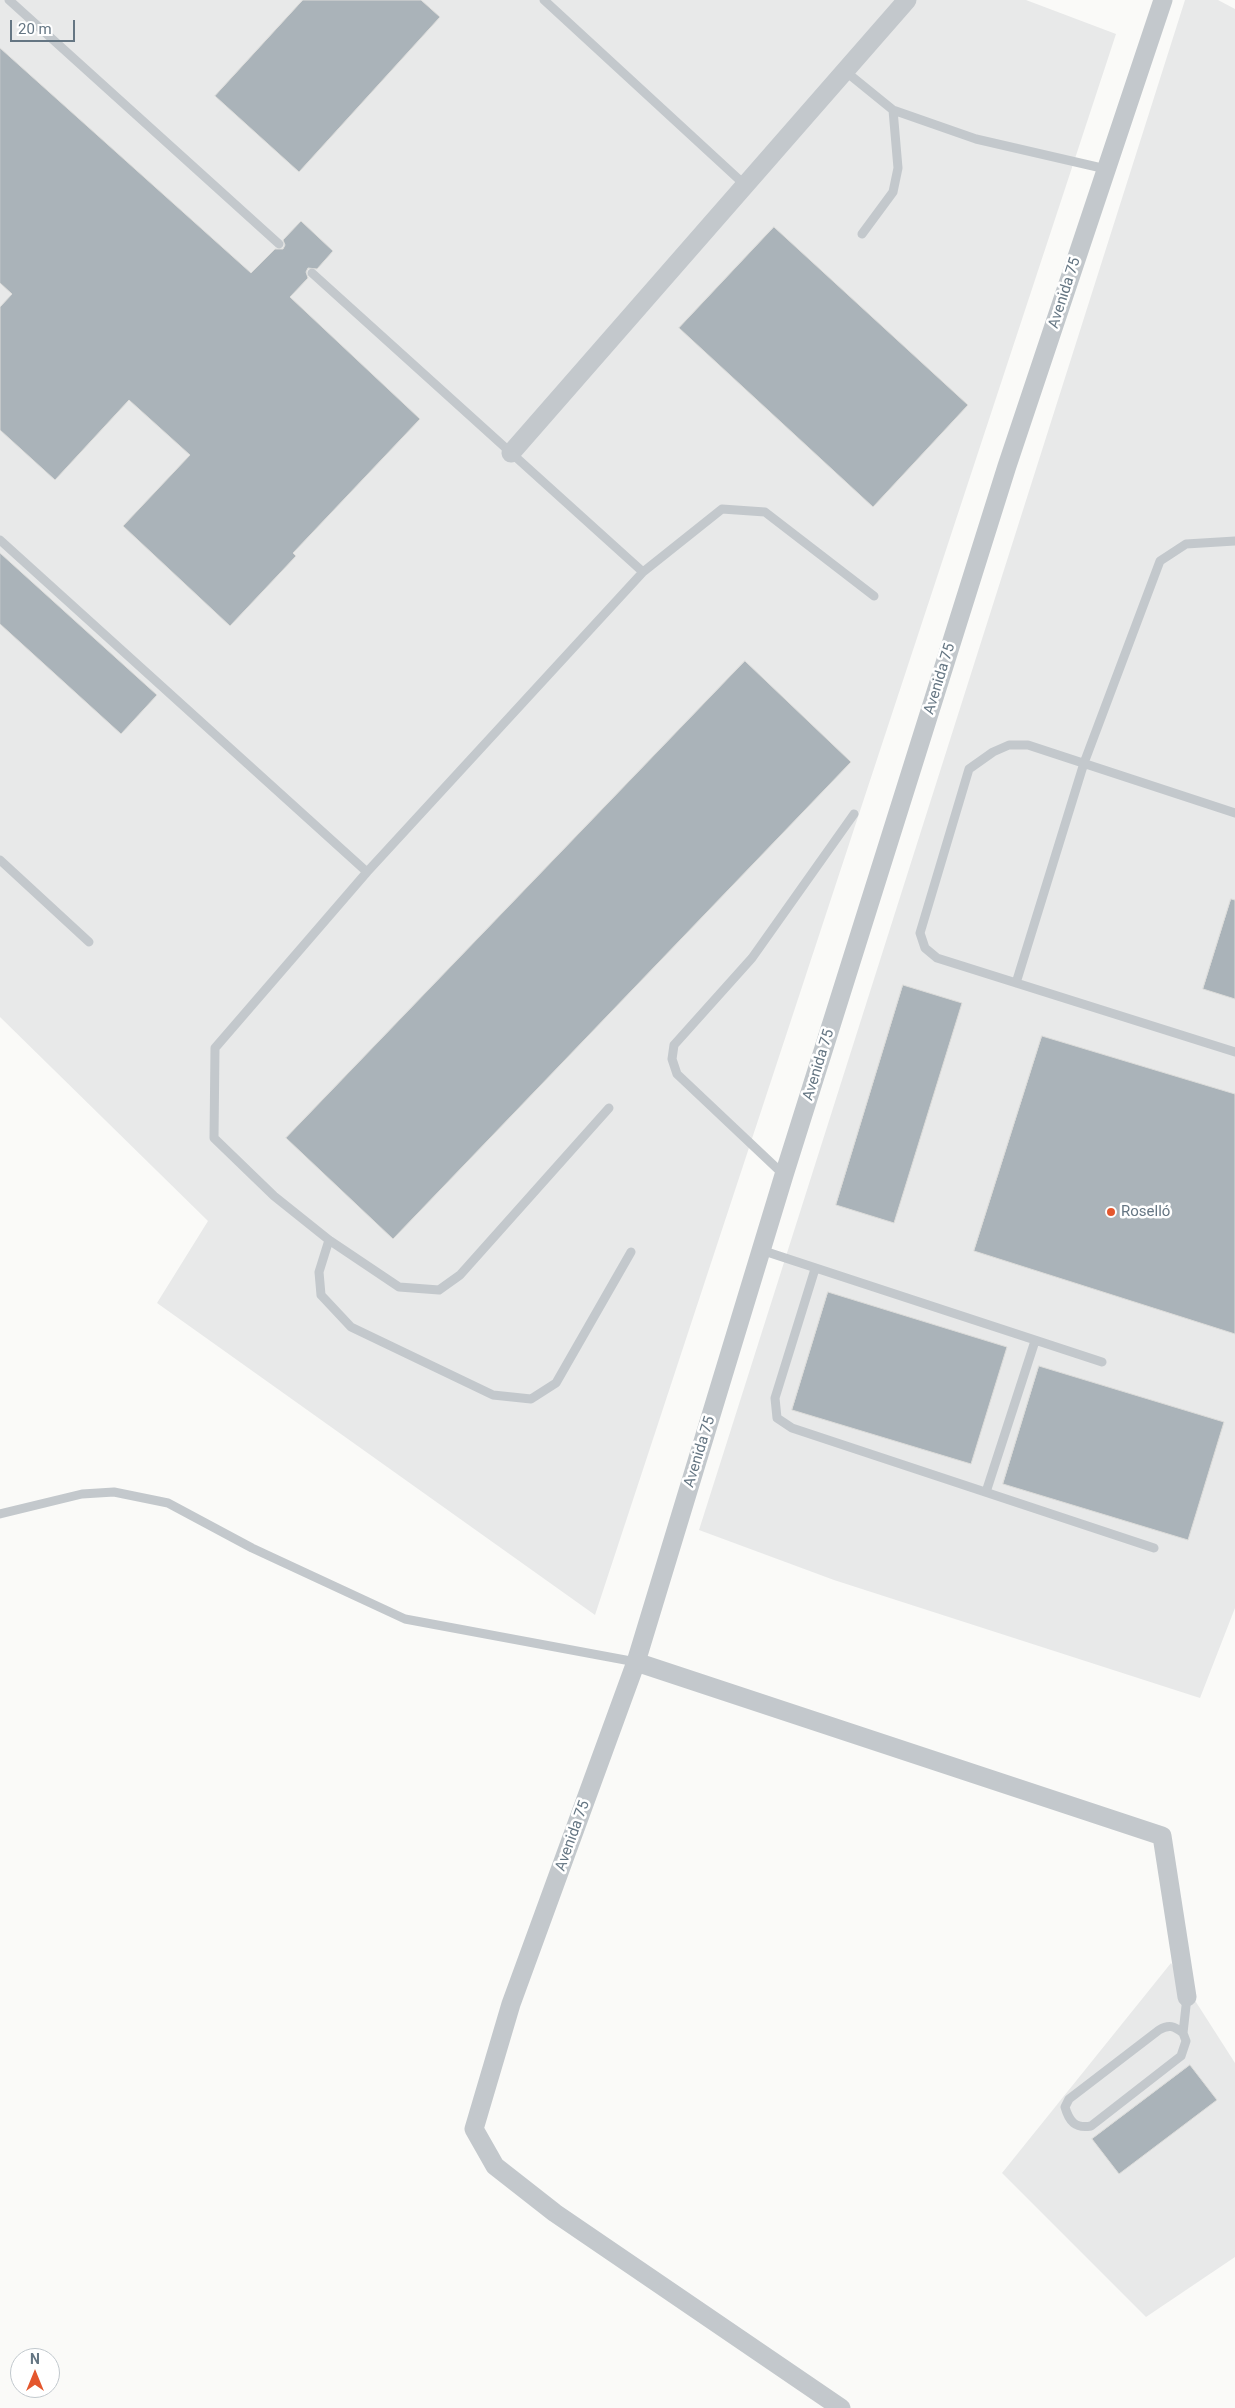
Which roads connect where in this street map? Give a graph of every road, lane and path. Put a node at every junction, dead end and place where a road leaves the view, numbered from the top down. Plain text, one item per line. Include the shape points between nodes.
1 (10, 0) edge
2 (544, 0) edge
3 (907, 0) edge
4 (1163, 0) edge
5 (844, 71) junction
6 (893, 110) junction
7 (1106, 169) junction
8 (745, 185) junction
9 (862, 234) dead end
10 (280, 244) dead end
11 (312, 273) dead end
12 (511, 453) junction
13 (0, 540) edge
14 (1235, 541) edge
15 (643, 572) junction
16 (874, 596) dead end
17 (1084, 763) junction
18 (1235, 813) edge
19 (854, 814) dead end
20 (0, 860) edge
21 (367, 872) junction
22 (89, 942) dead end
23 (1016, 983) junction
24 (1235, 1052) edge
25 (609, 1108) dead end
26 (784, 1175) junction
27 (329, 1240) junction
28 (761, 1250) junction
29 (631, 1252) dead end
30 (815, 1268) junction
31 (1034, 1340) junction
32 (1102, 1362) dead end
33 (986, 1492) junction
34 (0, 1514) edge
35 (1154, 1548) dead end
36 (636, 1662) junction
37 (1187, 1997) joint
38 (1183, 2033) junction
39 (841, 2408) edge

1 - 10 lane
2 - 8 lane
3 - 5 street
4 - 7 street, Avenida 75
5 - 6 lane
5 - 8 street
6 - 7 lane via 976,138
6 - 9 lane via 898,168 893,192
7 - 26 street, Avenida 75 via 1008,466
8 - 12 street
11 - 12 lane
12 - 15 lane
13 - 21 lane
14 - 17 lane via 1186,544 1160,561
15 - 16 lane via 722,508 765,512
15 - 21 lane
17 - 18 lane
17 - 23 lane
17 - 23 lane via 1028,745 1010,745 993,752 969,769 920,933 925,948 937,958
19 - 26 lane via 752,958 674,1045 672,1058 677,1074
20 - 22 lane
21 - 27 lane via 215,1048 214,1138 274,1196
23 - 24 lane
25 - 27 lane via 460,1275 439,1290 399,1287
26 - 28 street, Avenida 75
27 - 29 lane via 319,1272 321,1295 351,1327 493,1395 531,1399 556,1383
28 - 30 lane
28 - 36 street, Avenida 75
30 - 31 lane
30 - 33 lane via 775,1398 777,1418 792,1428
31 - 32 lane
31 - 33 lane
33 - 35 lane
34 - 36 lane via 82,1494 114,1492 168,1503 252,1548 406,1618
36 - 37 street via 1162,1836
36 - 39 street, Avenida 75 via 511,2004 474,2129 494,2166 554,2214
37 - 38 lane
38 - 38 lane via 1186,2041 1181,2056 1091,2126 1081,2128 1068,2117 1065,2106 1069,2099 1159,2030 1168,2025

